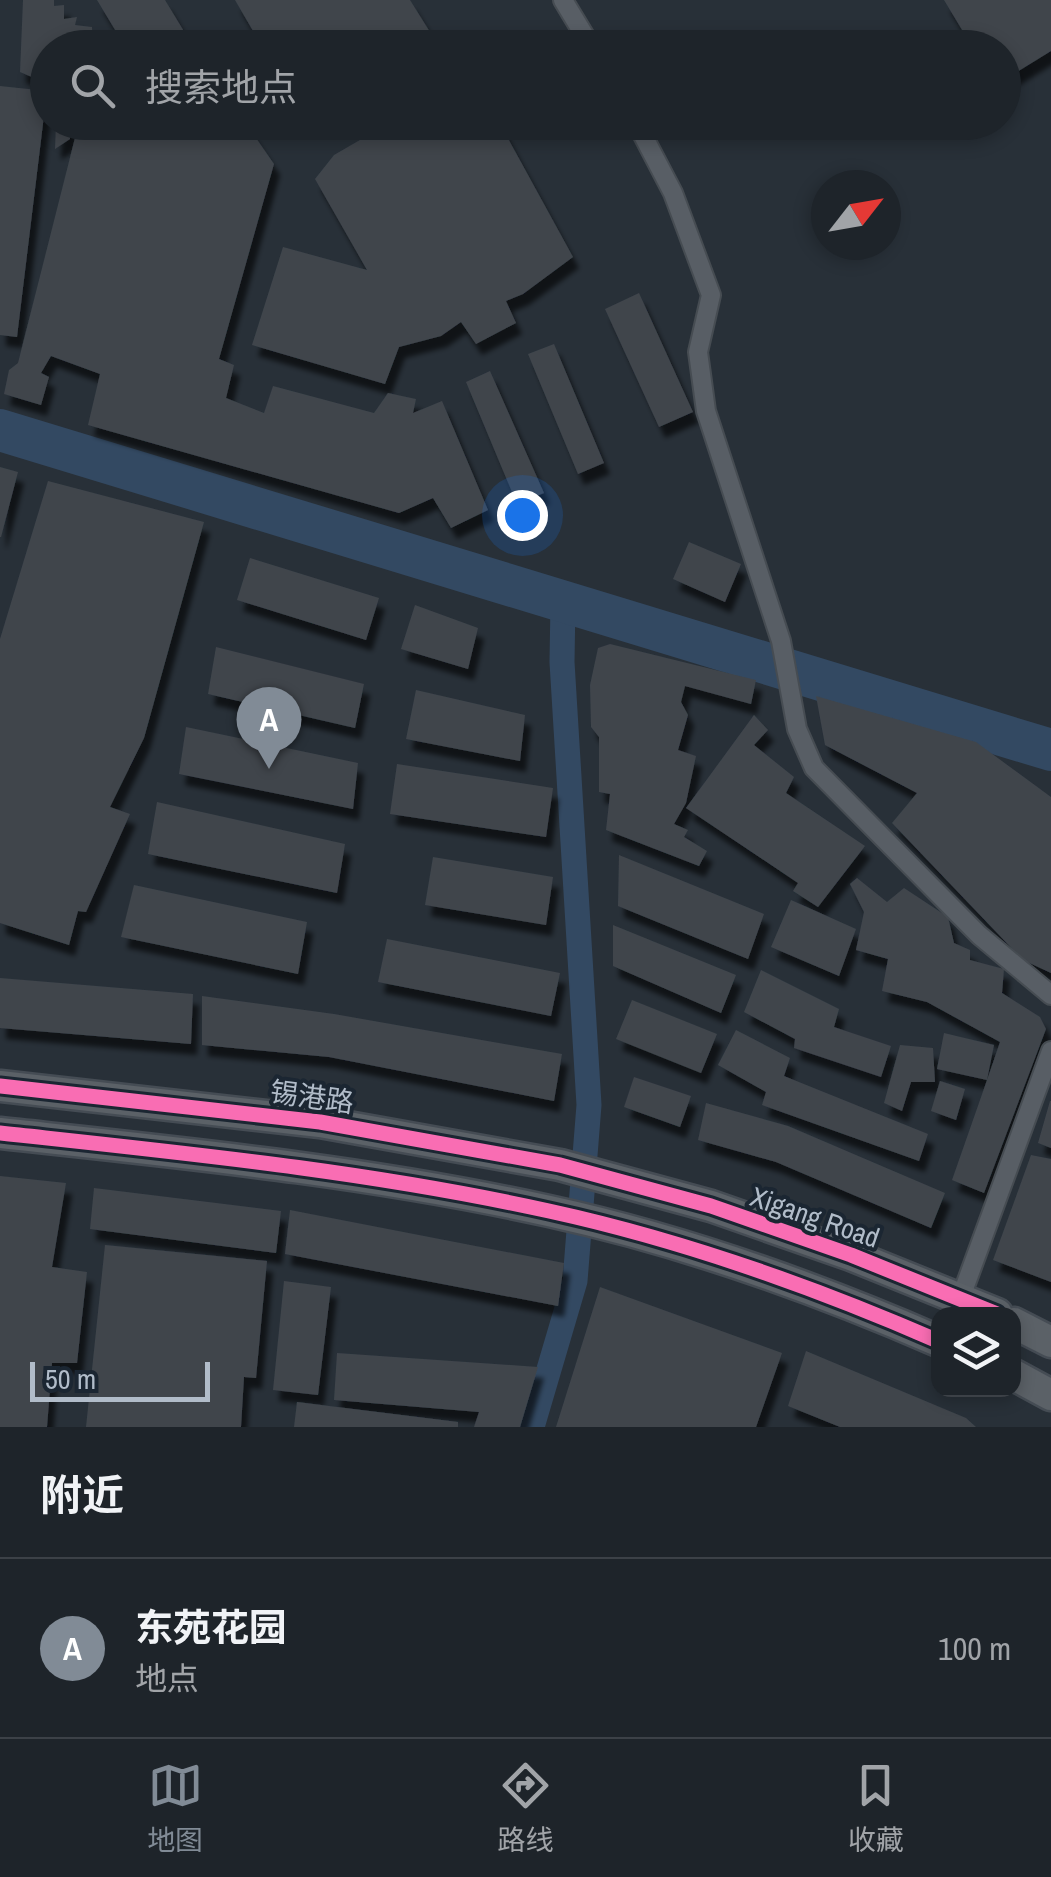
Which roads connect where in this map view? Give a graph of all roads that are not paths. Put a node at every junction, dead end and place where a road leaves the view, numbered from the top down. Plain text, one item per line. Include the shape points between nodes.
1 (563, 0) edge
2 (581, 30) edge
3 (645, 140) edge
4 (1051, 995) edge
5 (1051, 1051) edge
6 (0, 1086) edge
7 (0, 1133) edge
8 (613, 1179) joint
9 (961, 1297) junction
10 (982, 1307) edge
11 (1021, 1327) edge
12 (931, 1338) edge
13 (1051, 1342) edge
14 (1021, 1379) edge
15 (1051, 1394) edge

1 - 2 street
3 - 4 street via 711,295 698,352 706,412 781,642 797,730 814,768 979,935
5 - 9 street
6 - 8 main road, 锡港路 via 320,1122
7 - 12 main road via 314,1169 550,1211 783,1281
8 - 9 main road, Xigang Road via 710,1206
9 - 10 main road, Xigang Road
11 - 13 main road
14 - 15 main road

